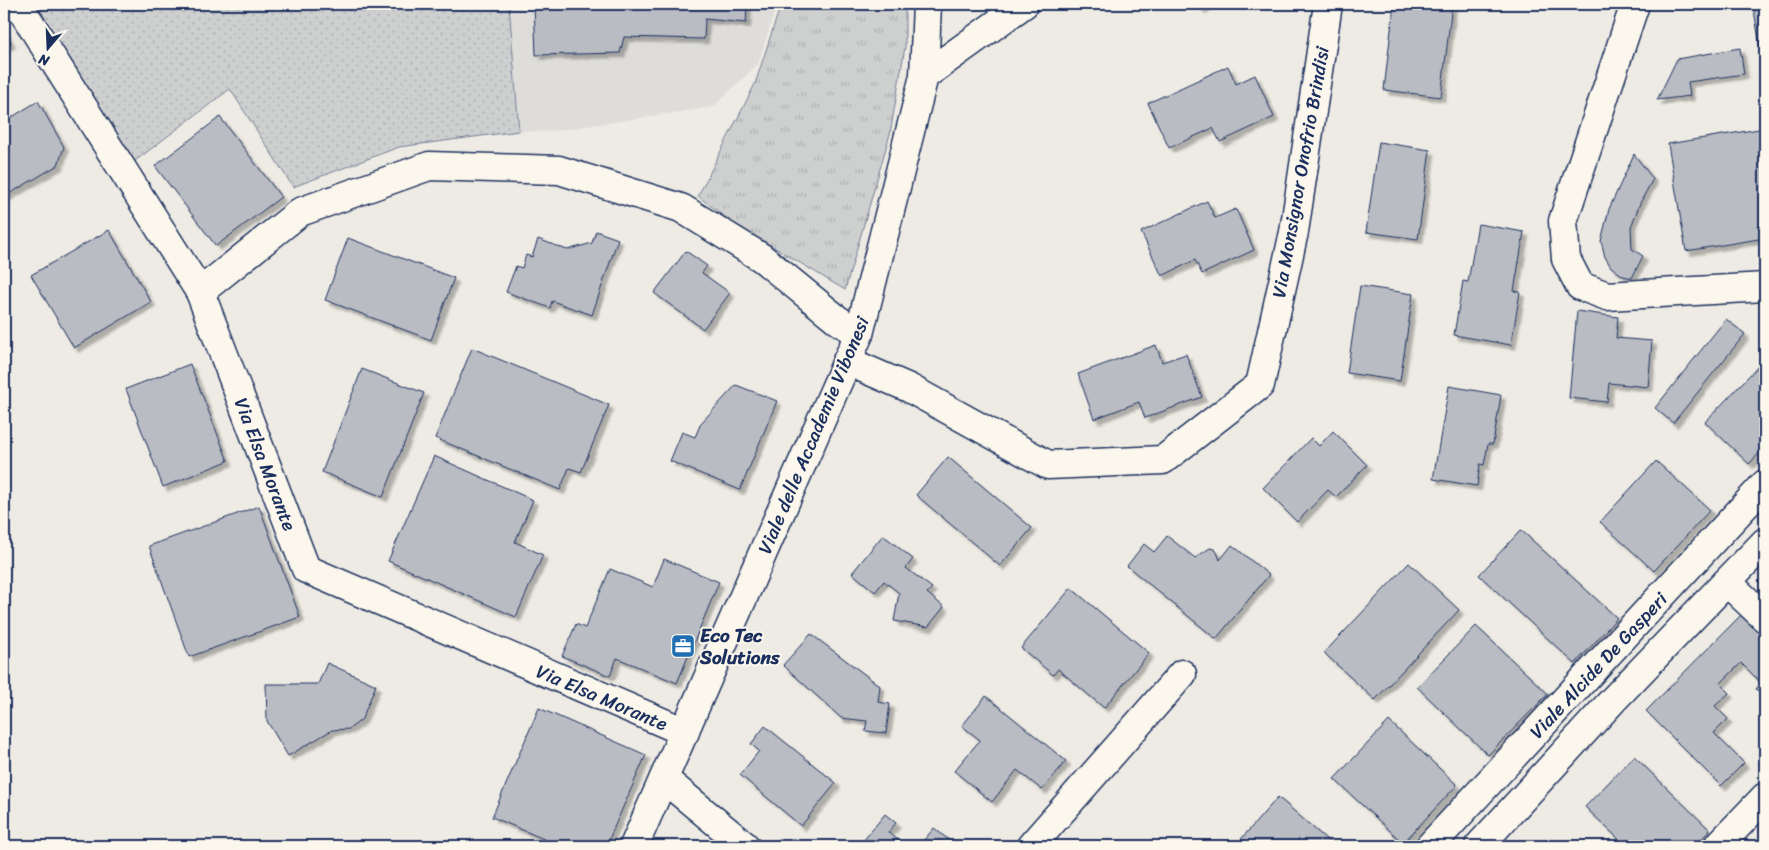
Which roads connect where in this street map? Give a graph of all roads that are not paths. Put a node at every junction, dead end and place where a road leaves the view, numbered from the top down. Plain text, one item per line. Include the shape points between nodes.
1 (18, 4) edge
2 (927, 4) edge
3 (1024, 4) edge
4 (1328, 4) edge
5 (1635, 4) edge
6 (924, 76) junction
7 (1765, 287) edge
8 (200, 292) junction
9 (859, 334) junction
10 (847, 361) junction
11 (1765, 484) edge
12 (1765, 542) edge
13 (1727, 582) junction
14 (1765, 618) edge
15 (1182, 674) dead end
16 (685, 732) junction
17 (664, 779) junction
18 (1765, 797) edge
19 (634, 846) edge
20 (745, 846) edge
21 (1031, 846) edge
22 (1430, 846) edge
23 (1479, 846) edge
24 (1718, 846) edge

1 - 8 street, Via Elsa Morante
2 - 6 street, Viale delle Accademie Vibonesi
3 - 6 street
4 - 10 street, Via Monsignor Onofrio Brindisi via 1294,232 1260,385 1163,460 1048,466 909,388
5 - 7 street via 1563,221 1566,259 1580,286 1607,296
6 - 9 street, Viale delle Accademie Vibonesi
8 - 9 street via 300,212 429,166 559,170 681,208 762,258
8 - 16 street, Via Elsa Morante via 306,569
9 - 10 street, Viale delle Accademie Vibonesi
10 - 16 street, Viale delle Accademie Vibonesi
11 - 22 street, Viale Alcide De Gasperi
12 - 13 street, Viale Alcide De Gasperi
13 - 14 street
13 - 23 street, Viale Alcide De Gasperi
15 - 21 street
16 - 17 street, Viale delle Accademie Vibonesi
17 - 19 street, Viale delle Accademie Vibonesi
17 - 20 street
18 - 24 street

